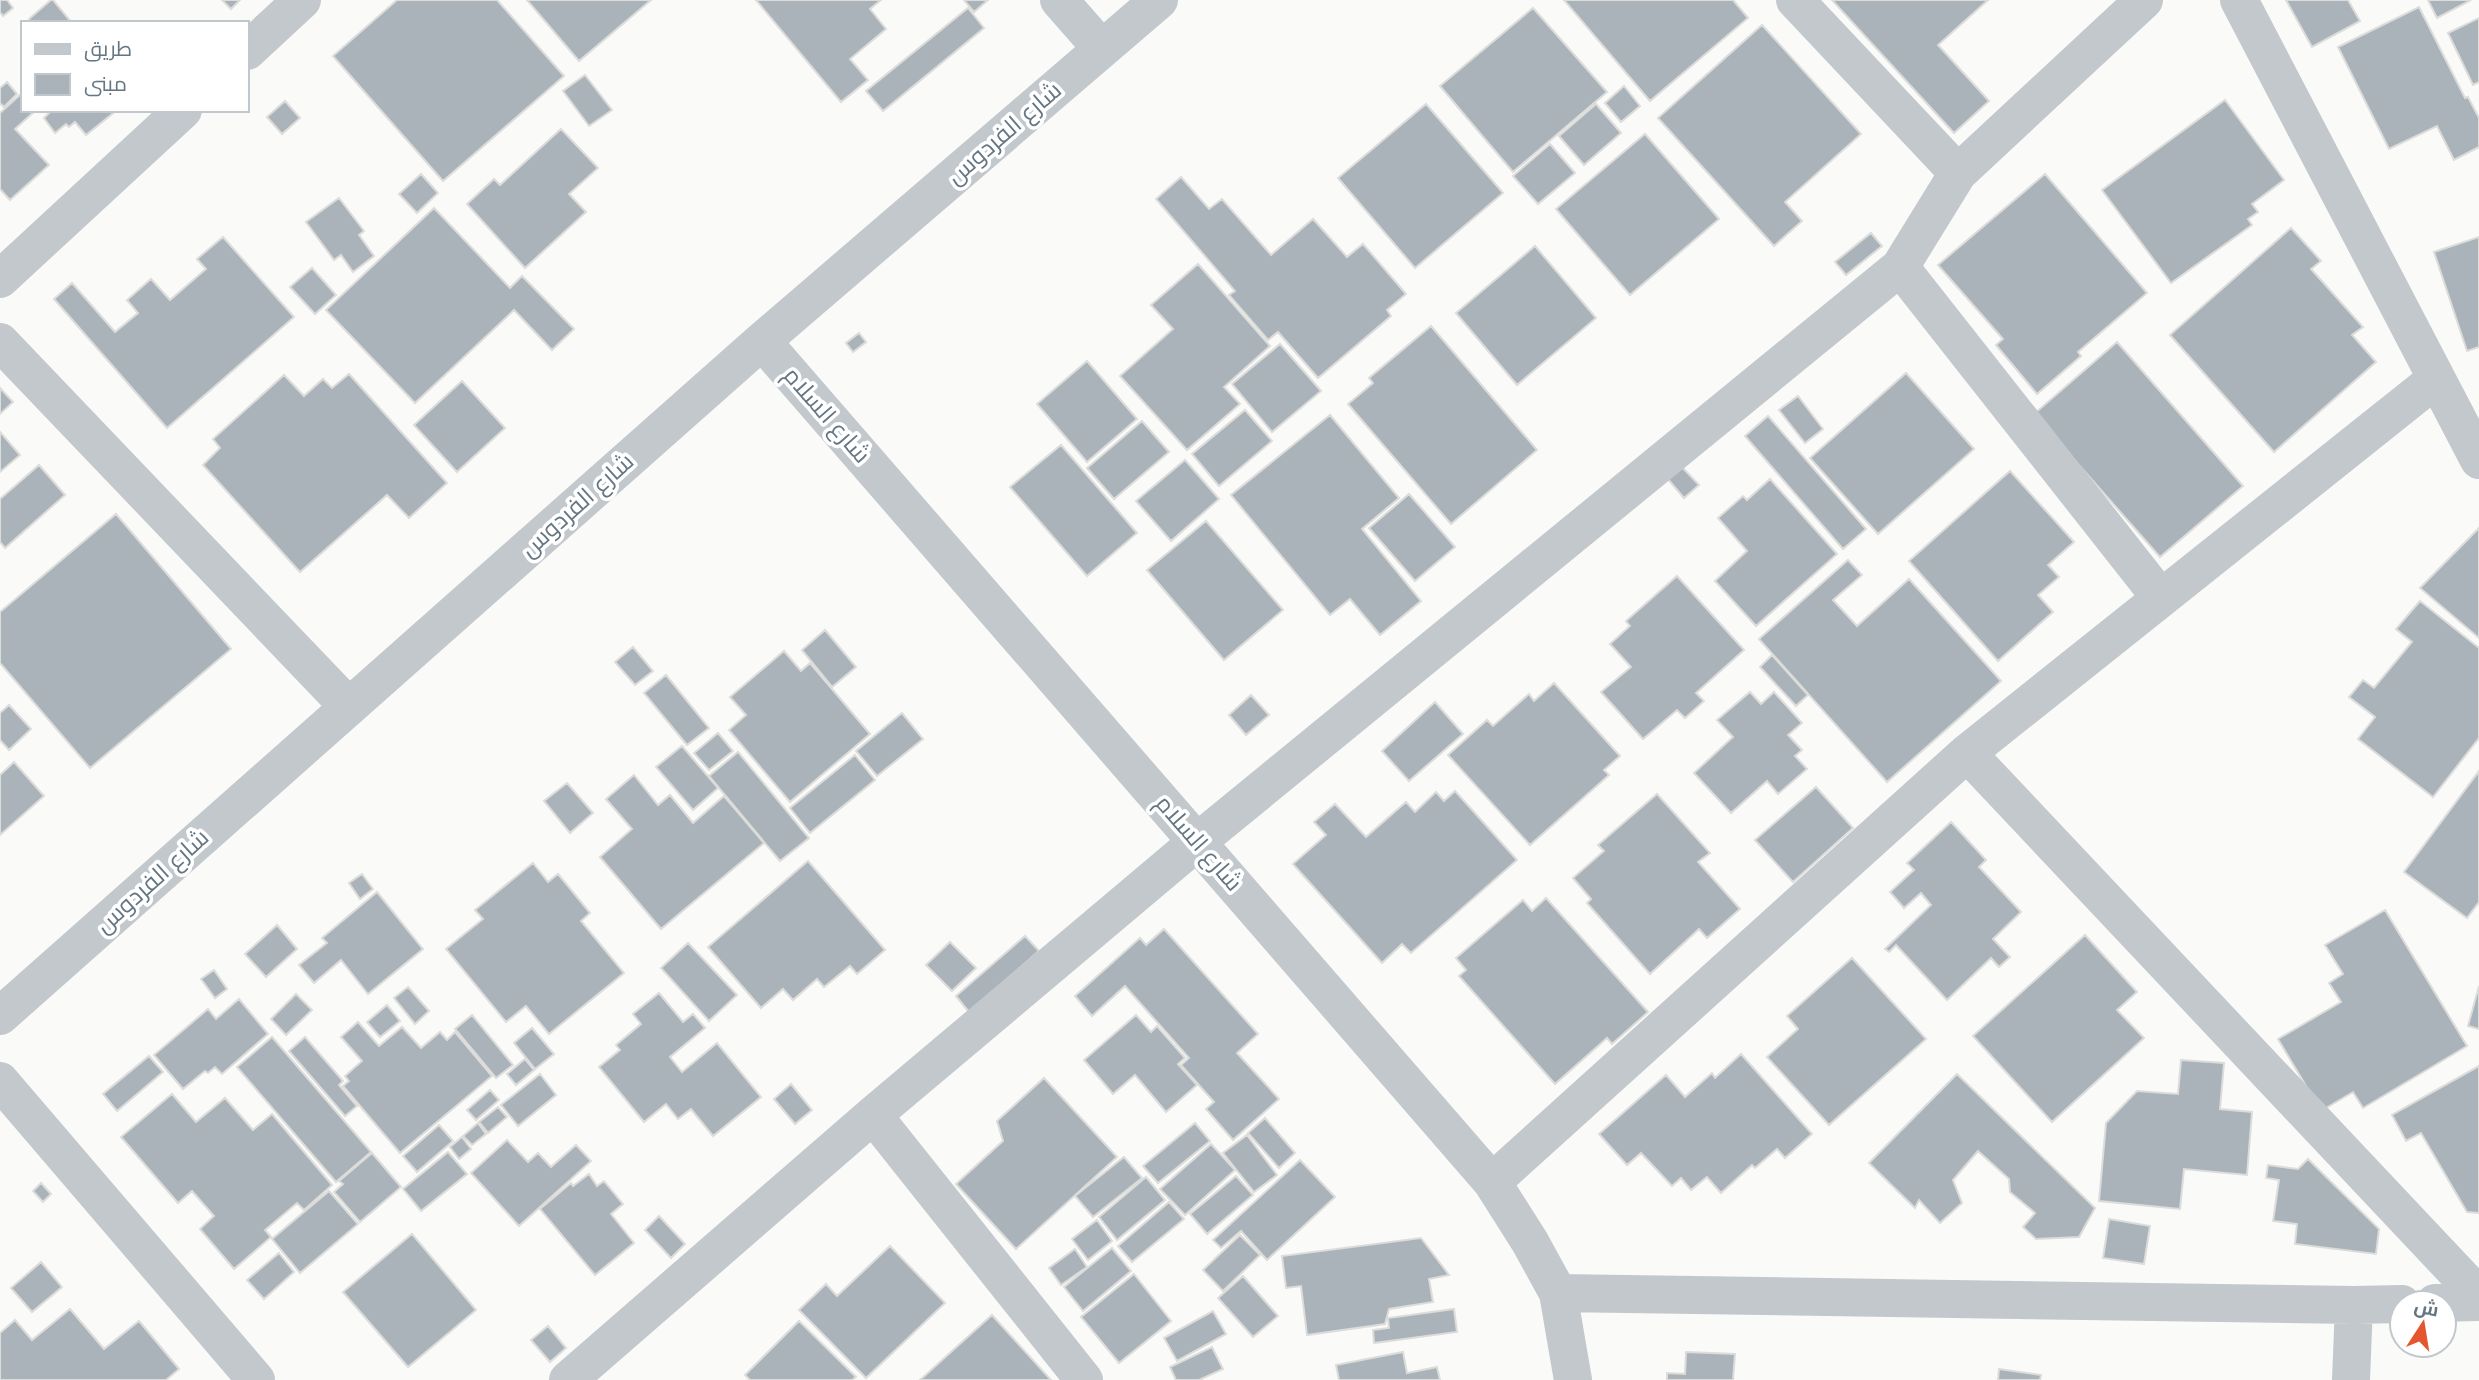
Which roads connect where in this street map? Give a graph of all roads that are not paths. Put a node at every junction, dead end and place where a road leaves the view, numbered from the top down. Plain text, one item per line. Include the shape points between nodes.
1 (302, 0) edge
2 (1059, 0) edge
3 (1159, 0) edge
4 (1795, 0) edge
5 (2144, 0) edge
6 (2239, 0) edge
7 (1102, 49) junction
8 (248, 50) edge
9 (181, 112) edge
10 (1958, 173) junction
11 (1900, 267) junction
12 (0, 279) edge
13 (762, 341) junction
14 (0, 342) edge
15 (2436, 379) junction
16 (2479, 460) edge
17 (2160, 597) junction
18 (349, 707) junction
19 (1967, 753) junction
20 (1197, 842) junction
21 (0, 1016) edge
22 (0, 1081) edge
23 (873, 1115) junction
24 (1492, 1182) junction
25 (1558, 1293) junction
26 (2479, 1299) edge
27 (2458, 1301) edge
28 (2388, 1304) edge
29 (2354, 1305) junction
30 (256, 1380) edge
31 (568, 1380) edge
32 (1084, 1380) edge
33 (1573, 1380) edge
34 (2351, 1380) edge

1 - 8 street
2 - 7 street
3 - 7 street, شارع الفردوس
4 - 10 street
5 - 10 street
6 - 15 street
7 - 13 street, شارع الفردوس
9 - 12 street
10 - 11 street
11 - 17 street
11 - 20 street
13 - 18 street, شارع الفردوس
13 - 20 street, شارع السلام
14 - 18 street
15 - 16 street
15 - 17 street
17 - 19 street
18 - 21 street, شارع الفردوس
19 - 24 street
19 - 26 street
20 - 23 street
20 - 24 street, شارع السلام
22 - 30 street
23 - 31 street
23 - 32 street
24 - 25 street, شارع السلام
25 - 29 street
25 - 33 street, شارع السلام
26 - 27 street
28 - 29 street
29 - 34 street

